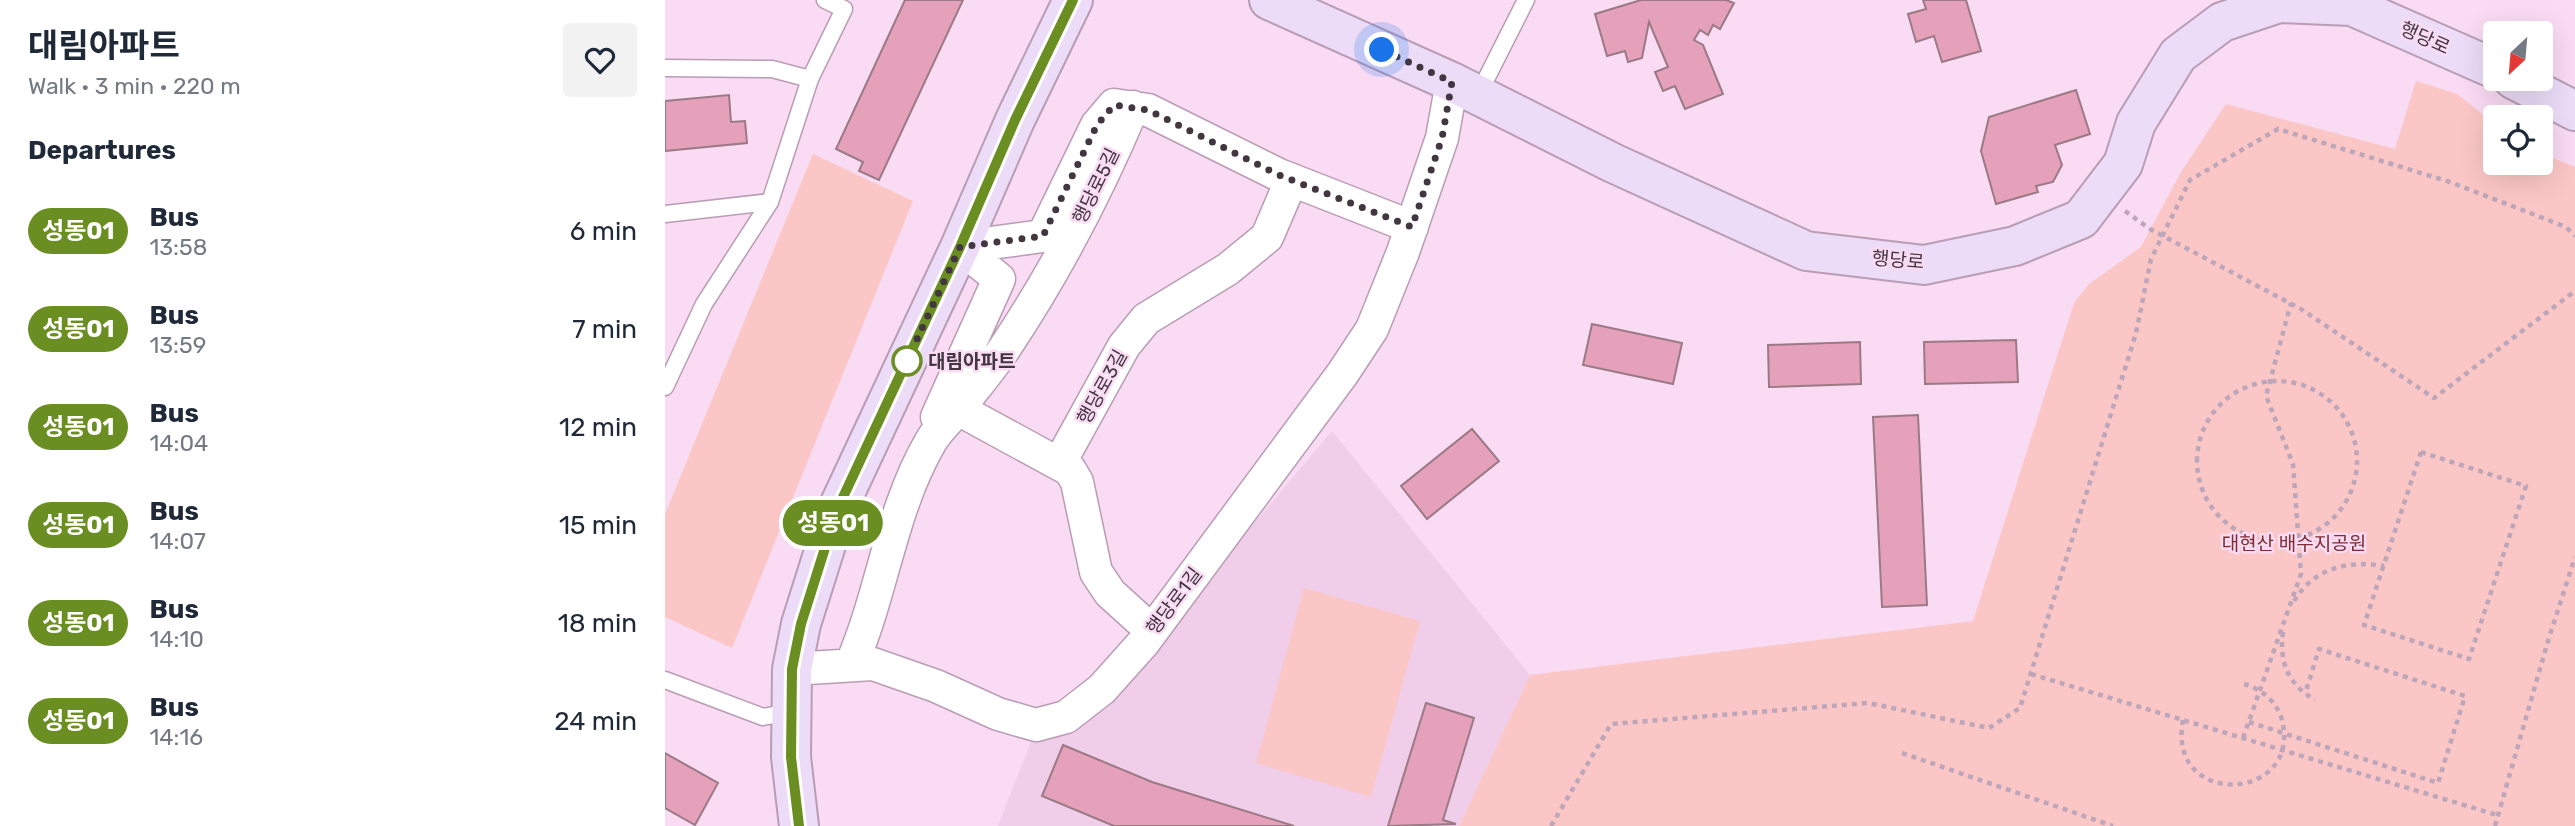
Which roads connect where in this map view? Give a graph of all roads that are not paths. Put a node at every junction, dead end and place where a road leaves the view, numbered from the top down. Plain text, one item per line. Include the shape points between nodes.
1 (825, 0) edge
2 (1073, 0) edge
3 (1269, 0) edge
4 (1526, 0) edge
5 (2483, 64) edge
6 (665, 68) edge
7 (810, 79) junction
8 (1465, 89) junction
9 (2536, 91) edge
10 (1133, 107) junction
11 (2575, 111) edge
12 (1291, 181) junction
13 (770, 202) junction
14 (665, 214) edge
15 (1412, 227) junction
16 (960, 247) junction
17 (665, 387) edge
18 (958, 409) junction
19 (932, 439) junction
20 (1059, 464) junction
21 (1152, 631) junction
22 (851, 665) junction
23 (792, 669) junction
24 (665, 680) edge
25 (790, 712) junction
26 (799, 826) edge

1 - 7 lane via 844,9
2 - 16 main road
3 - 8 main road, 행당로
4 - 8 lane
5 - 8 main road, 행당로 via 2352,6 2279,2 2222,22 2178,55 2136,123 2123,164 2081,219 2015,247 1924,264 1806,251
6 - 7 lane via 772,69
7 - 13 lane
8 - 15 street, 행당로1길 via 1442,138
9 - 11 main road
10 - 12 street via 1148,110
10 - 16 street via 1114,105 1097,125 1043,236
10 - 18 street, 행당로5길 via 1077,225 1027,313
12 - 15 street
12 - 20 street, 행당로3길 via 1268,237 1228,269 1146,319 1124,346
13 - 14 lane
13 - 17 lane via 704,304
15 - 21 street, 행당로1길 via 1365,340
16 - 19 street via 999,279 938,414
16 - 23 main road via 837,510 801,624
18 - 19 street, 행당로5길
18 - 20 street
19 - 22 street, 행당로5길 via 910,480 891,533
20 - 21 street via 1070,470 1077,482 1096,572 1110,593
21 - 22 street, 행당로1길 via 1102,689 1066,717 1035,725 873,664
22 - 23 street, 행당로1길
23 - 25 main road
24 - 25 lane via 763,717
25 - 26 main road

